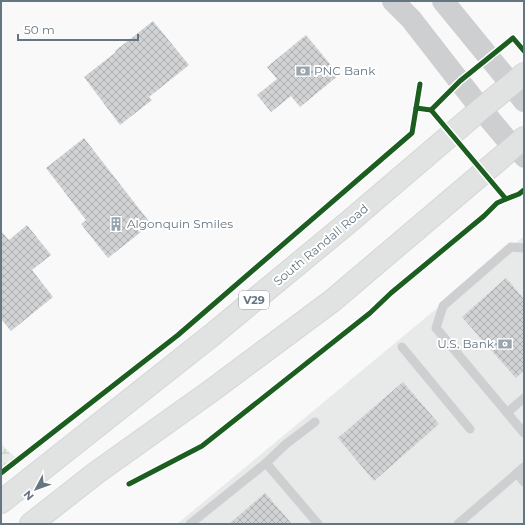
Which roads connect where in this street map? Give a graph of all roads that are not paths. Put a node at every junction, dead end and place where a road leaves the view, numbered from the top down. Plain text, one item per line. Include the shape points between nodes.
1 (393, 1) edge
2 (443, 1) edge
3 (520, 87) edge
4 (481, 109) junction
5 (520, 148) edge
6 (524, 248) edge
7 (402, 347) dead end
8 (524, 398) edge
9 (507, 413) junction
10 (315, 422) dead end
11 (470, 429) dead end
12 (524, 433) edge
13 (266, 463) junction
14 (520, 470) edge
15 (524, 482) edge
16 (1, 502) edge
17 (32, 524) edge
18 (190, 524) edge
19 (318, 524) edge
20 (458, 524) edge

1 - 4 street via 411,19
2 - 3 street
3 - 4 main road, South Randall Road / V29
4 - 5 street
4 - 16 main road, South Randall Road / V29 via 218,330
5 - 17 main road via 332,301 96,473
6 - 9 lane via 511,247 443,306 436,328
7 - 11 lane
8 - 9 lane
9 - 12 lane
10 - 13 lane
13 - 18 lane
13 - 19 lane
14 - 15 lane
14 - 20 lane

